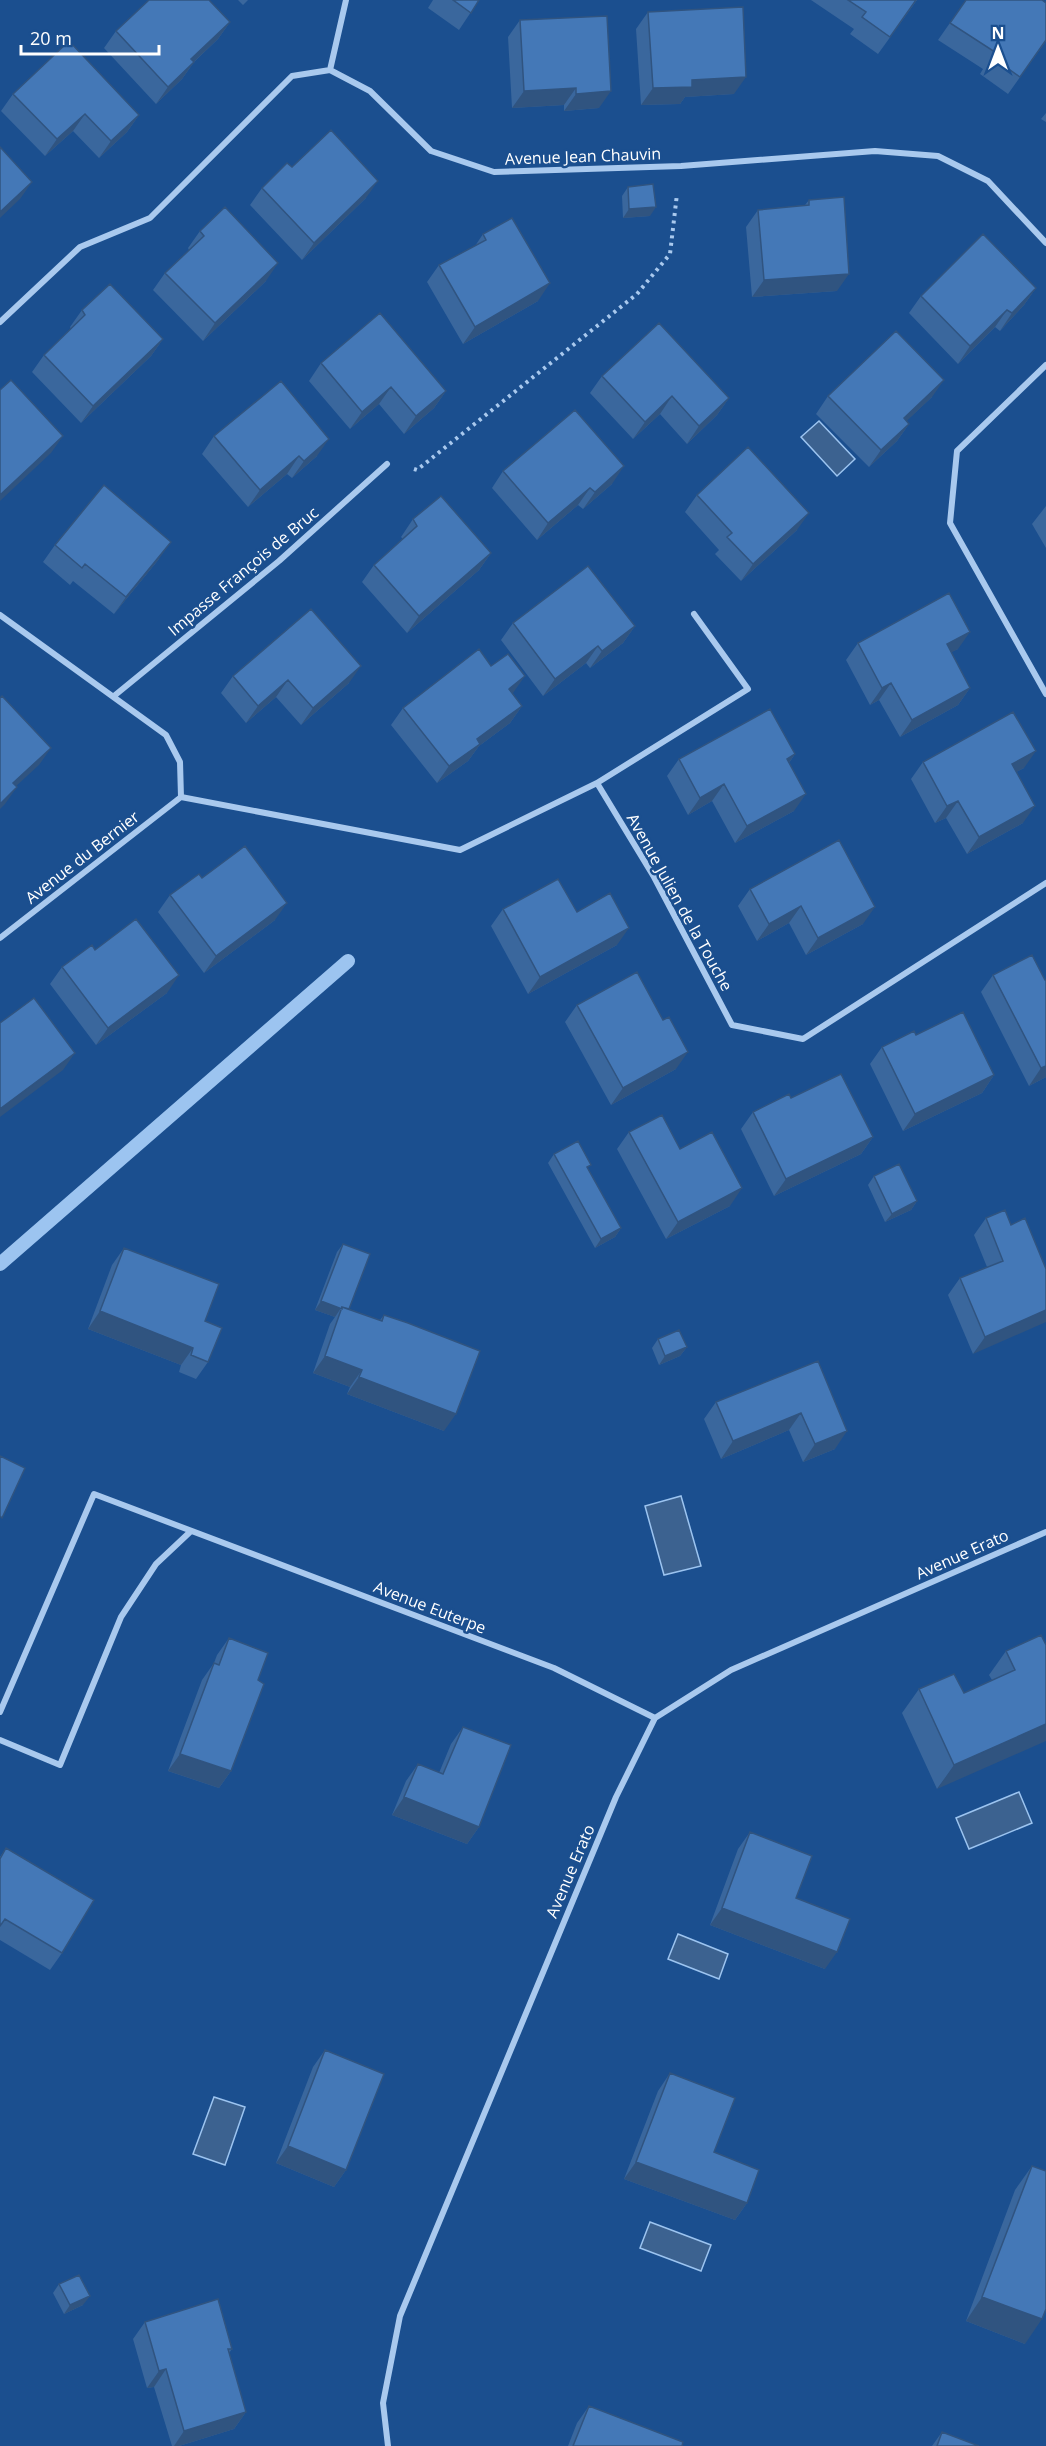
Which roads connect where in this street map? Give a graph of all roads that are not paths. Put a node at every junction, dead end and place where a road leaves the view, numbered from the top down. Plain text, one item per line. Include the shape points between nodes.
1 (346, 0) edge
2 (330, 70) junction
3 (1046, 243) edge
4 (0, 322) edge
5 (1046, 364) edge
6 (387, 464) road end
7 (694, 614) dead end
8 (0, 615) edge
9 (1046, 694) edge
10 (114, 696) junction
11 (597, 783) junction
12 (181, 797) junction
13 (1046, 883) edge
14 (0, 938) edge
15 (190, 1532) junction
16 (1046, 1532) edge
17 (0, 1712) edge
18 (655, 1718) junction
19 (0, 1740) edge
20 (387, 2446) edge

1 - 2 street
2 - 3 street, Avenue Jean Chauvin via 370,91 431,151 494,172 681,166 875,151 938,156 988,181
2 - 4 street via 292,76 150,218 80,248
5 - 9 street via 957,451 950,523
6 - 10 street, Impasse François de Bruc via 279,561
7 - 11 street via 748,689
8 - 10 street
10 - 12 street via 166,735 180,762
11 - 12 street via 460,850
11 - 13 street, Avenue Julien de la Touche via 654,877 732,1025 803,1039
12 - 14 street, Avenue du Bernier
15 - 17 street, Avenue Euterpe via 94,1494
15 - 18 street, Avenue Euterpe via 554,1668
15 - 19 street via 156,1564 121,1617 60,1765
16 - 18 street, Avenue Erato via 731,1670
18 - 20 street, Avenue Erato via 615,1797 400,2316 383,2403

